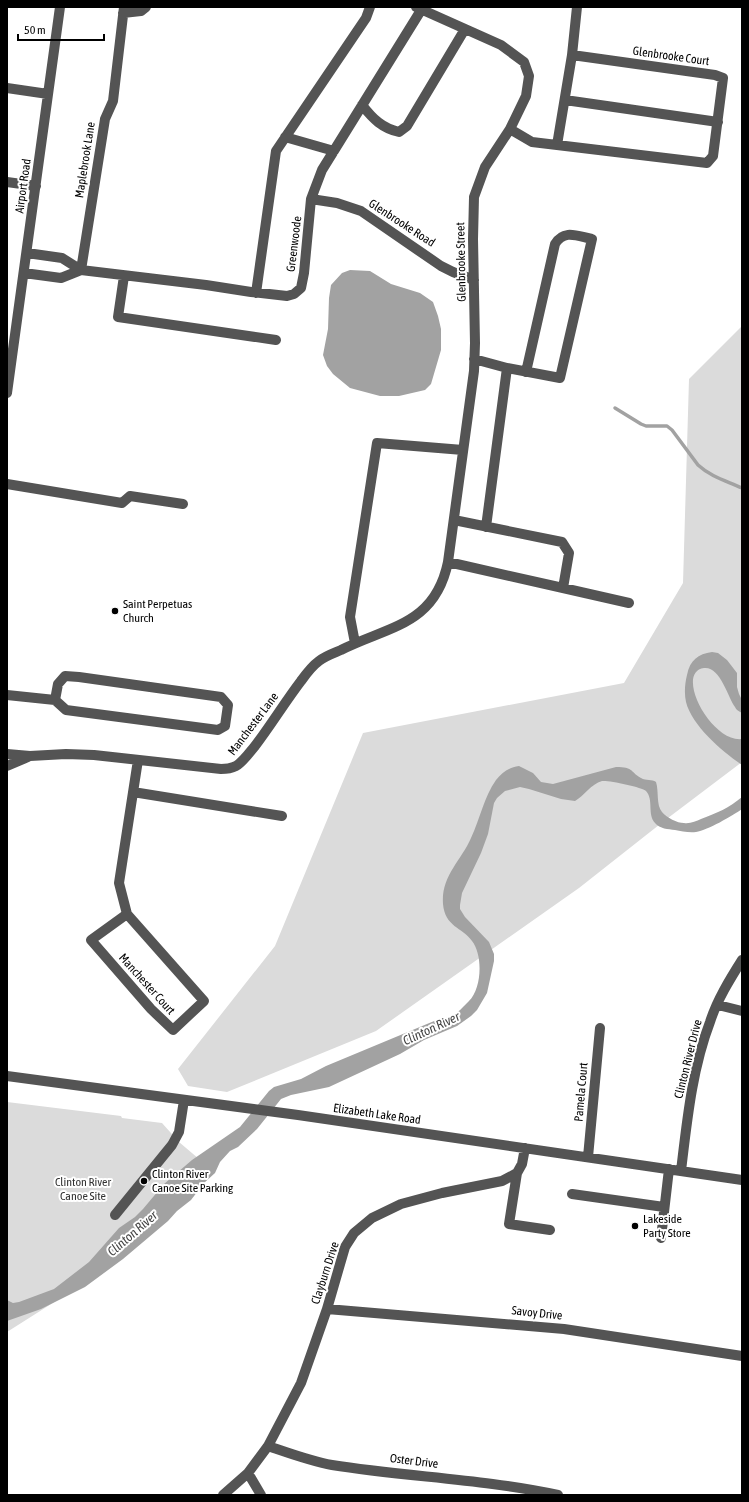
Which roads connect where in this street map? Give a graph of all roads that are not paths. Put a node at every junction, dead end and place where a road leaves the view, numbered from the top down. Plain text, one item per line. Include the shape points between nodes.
1 (60, 7) edge
2 (146, 7) edge
3 (370, 7) edge
4 (577, 7) edge
5 (420, 8) edge
6 (124, 10) edge
7 (465, 29) junction
8 (572, 55) junction
9 (7, 88) edge
10 (48, 94) junction
11 (565, 100) junction
12 (362, 105) junction
13 (718, 122) junction
14 (510, 129) junction
15 (285, 137) junction
16 (557, 145) junction
17 (334, 151) junction
18 (7, 182) edge
19 (36, 186) junction
20 (312, 199) junction
21 (27, 253) junction
22 (81, 270) junction
23 (24, 273) junction
24 (124, 276) junction
25 (474, 280) junction
26 (256, 293) junction
27 (276, 340) dead end
28 (474, 360) junction
29 (507, 368) junction
30 (526, 372) junction
31 (7, 393) edge
32 (463, 450) junction
33 (7, 484) edge
34 (183, 504) dead end
35 (454, 520) junction
36 (486, 527) junction
37 (448, 562) junction
38 (563, 588) junction
39 (437, 594) joint
40 (629, 603) dead end
41 (355, 643) junction
42 (7, 695) edge
43 (55, 700) junction
44 (7, 754) edge
45 (30, 756) junction
46 (138, 760) junction
47 (7, 766) edge
48 (133, 792) junction
49 (282, 816) dead end
50 (127, 914) junction
51 (742, 960) edge
52 (718, 1005) junction
53 (742, 1011) edge
54 (600, 1028) dead end
55 (7, 1076) edge
56 (184, 1100) junction
57 (525, 1148) junction
58 (588, 1157) junction
59 (669, 1169) junction
60 (681, 1171) junction
61 (517, 1173) junction
62 (742, 1180) edge
63 (572, 1194) dead end
64 (664, 1207) junction
65 (115, 1215) dead end
66 (550, 1230) dead end
67 (661, 1238) dead end
68 (327, 1308) junction
69 (742, 1356) edge
70 (268, 1446) junction
71 (248, 1473) junction
72 (224, 1495) edge
73 (260, 1495) edge
74 (558, 1495) edge

1 - 10 street, Airport Road
2 - 6 street via 141,11
3 - 15 street via 366,18
4 - 8 street
5 - 7 street, Glenbrooke Street
5 - 12 street, Greenwoode
6 - 22 street, Maplebrook Lane via 113,101 105,119
7 - 12 street via 407,126 399,132 388,129 373,119
7 - 14 street, Glenbrooke Street via 502,45 524,62 530,76 526,96
8 - 11 street
8 - 13 street, Glenbrooke Court via 723,78
9 - 10 street
10 - 19 street, Airport Road
11 - 13 street
11 - 16 street
12 - 17 street, Greenwoode
13 - 16 street, Glenbrooke Court via 713,156 707,163
14 - 16 street, Glenbrooke Court via 532,142
14 - 25 street, Glenbrooke Street via 485,167 474,197
15 - 17 street
15 - 26 street via 276,151
17 - 20 street, Greenwoode via 322,170
18 - 19 street
19 - 21 street, Airport Road
20 - 25 street, Glenbrooke Road via 337,203 361,211 441,266
20 - 26 street, Greenwoode via 300,288 287,296
21 - 22 street, Greenwoode via 62,258
21 - 23 street, Airport Road
22 - 23 street, Greenwoode via 61,278
22 - 24 street, Greenwoode
23 - 31 street, Airport Road
24 - 26 street, Greenwoode
24 - 27 street via 118,317
25 - 28 street, Glenbrooke Street
28 - 29 street
28 - 32 street, Glenbrooke Street
29 - 30 street
29 - 36 street
30 - 30 street via 560,378 592,239 569,234 559,237 555,244
32 - 35 street, Glenbrooke Street
32 - 41 street via 377,443 350,617
33 - 34 street via 122,503 130,496
35 - 36 street
35 - 37 street, Glenbrooke Street
36 - 38 street via 562,542 569,553
37 - 38 street
37 - 39 street, Glenbrooke Street
38 - 40 street
39 - 41 street, Manchester Lane via 405,623
41 - 46 street, Manchester Lane via 320,660 293,691 250,752 236,766 221,770
42 - 43 street
43 - 43 street via 66,710 218,730 225,726 228,705 221,697 66,676 58,684
44 - 45 street, Manchester Lane
45 - 46 street, Manchester Lane via 94,755
45 - 47 street, Manchester Lane
46 - 48 street, Manchester Court
48 - 49 street
48 - 50 street, Manchester Court via 119,883
50 - 50 street, Manchester Court via 204,1001 173,1030 151,1010 91,940
51 - 52 street, Clinton River Drive
52 - 53 street
52 - 60 street, Clinton River Drive via 701,1050 690,1100
54 - 58 street, Pamela Court
55 - 56 street, Elizabeth Lake Road
56 - 57 street, Elizabeth Lake Road
56 - 65 street via 179,1132 172,1145
57 - 58 street, Elizabeth Lake Road
57 - 61 street via 522,1164
58 - 59 street, Elizabeth Lake Road
59 - 60 street, Elizabeth Lake Road
59 - 64 street
60 - 62 street, Elizabeth Lake Road
61 - 66 street via 509,1224
61 - 68 street, Clayburn Drive via 502,1181 401,1204 372,1218 354,1233 346,1246
63 - 64 street
64 - 67 street
68 - 69 street, Savoy Drive via 564,1329
68 - 70 street, Clayburn Drive via 301,1383
70 - 71 street, Clayburn Drive
70 - 74 street, Oster Drive via 331,1465 424,1475
71 - 72 street, Clayburn Drive
71 - 73 street

